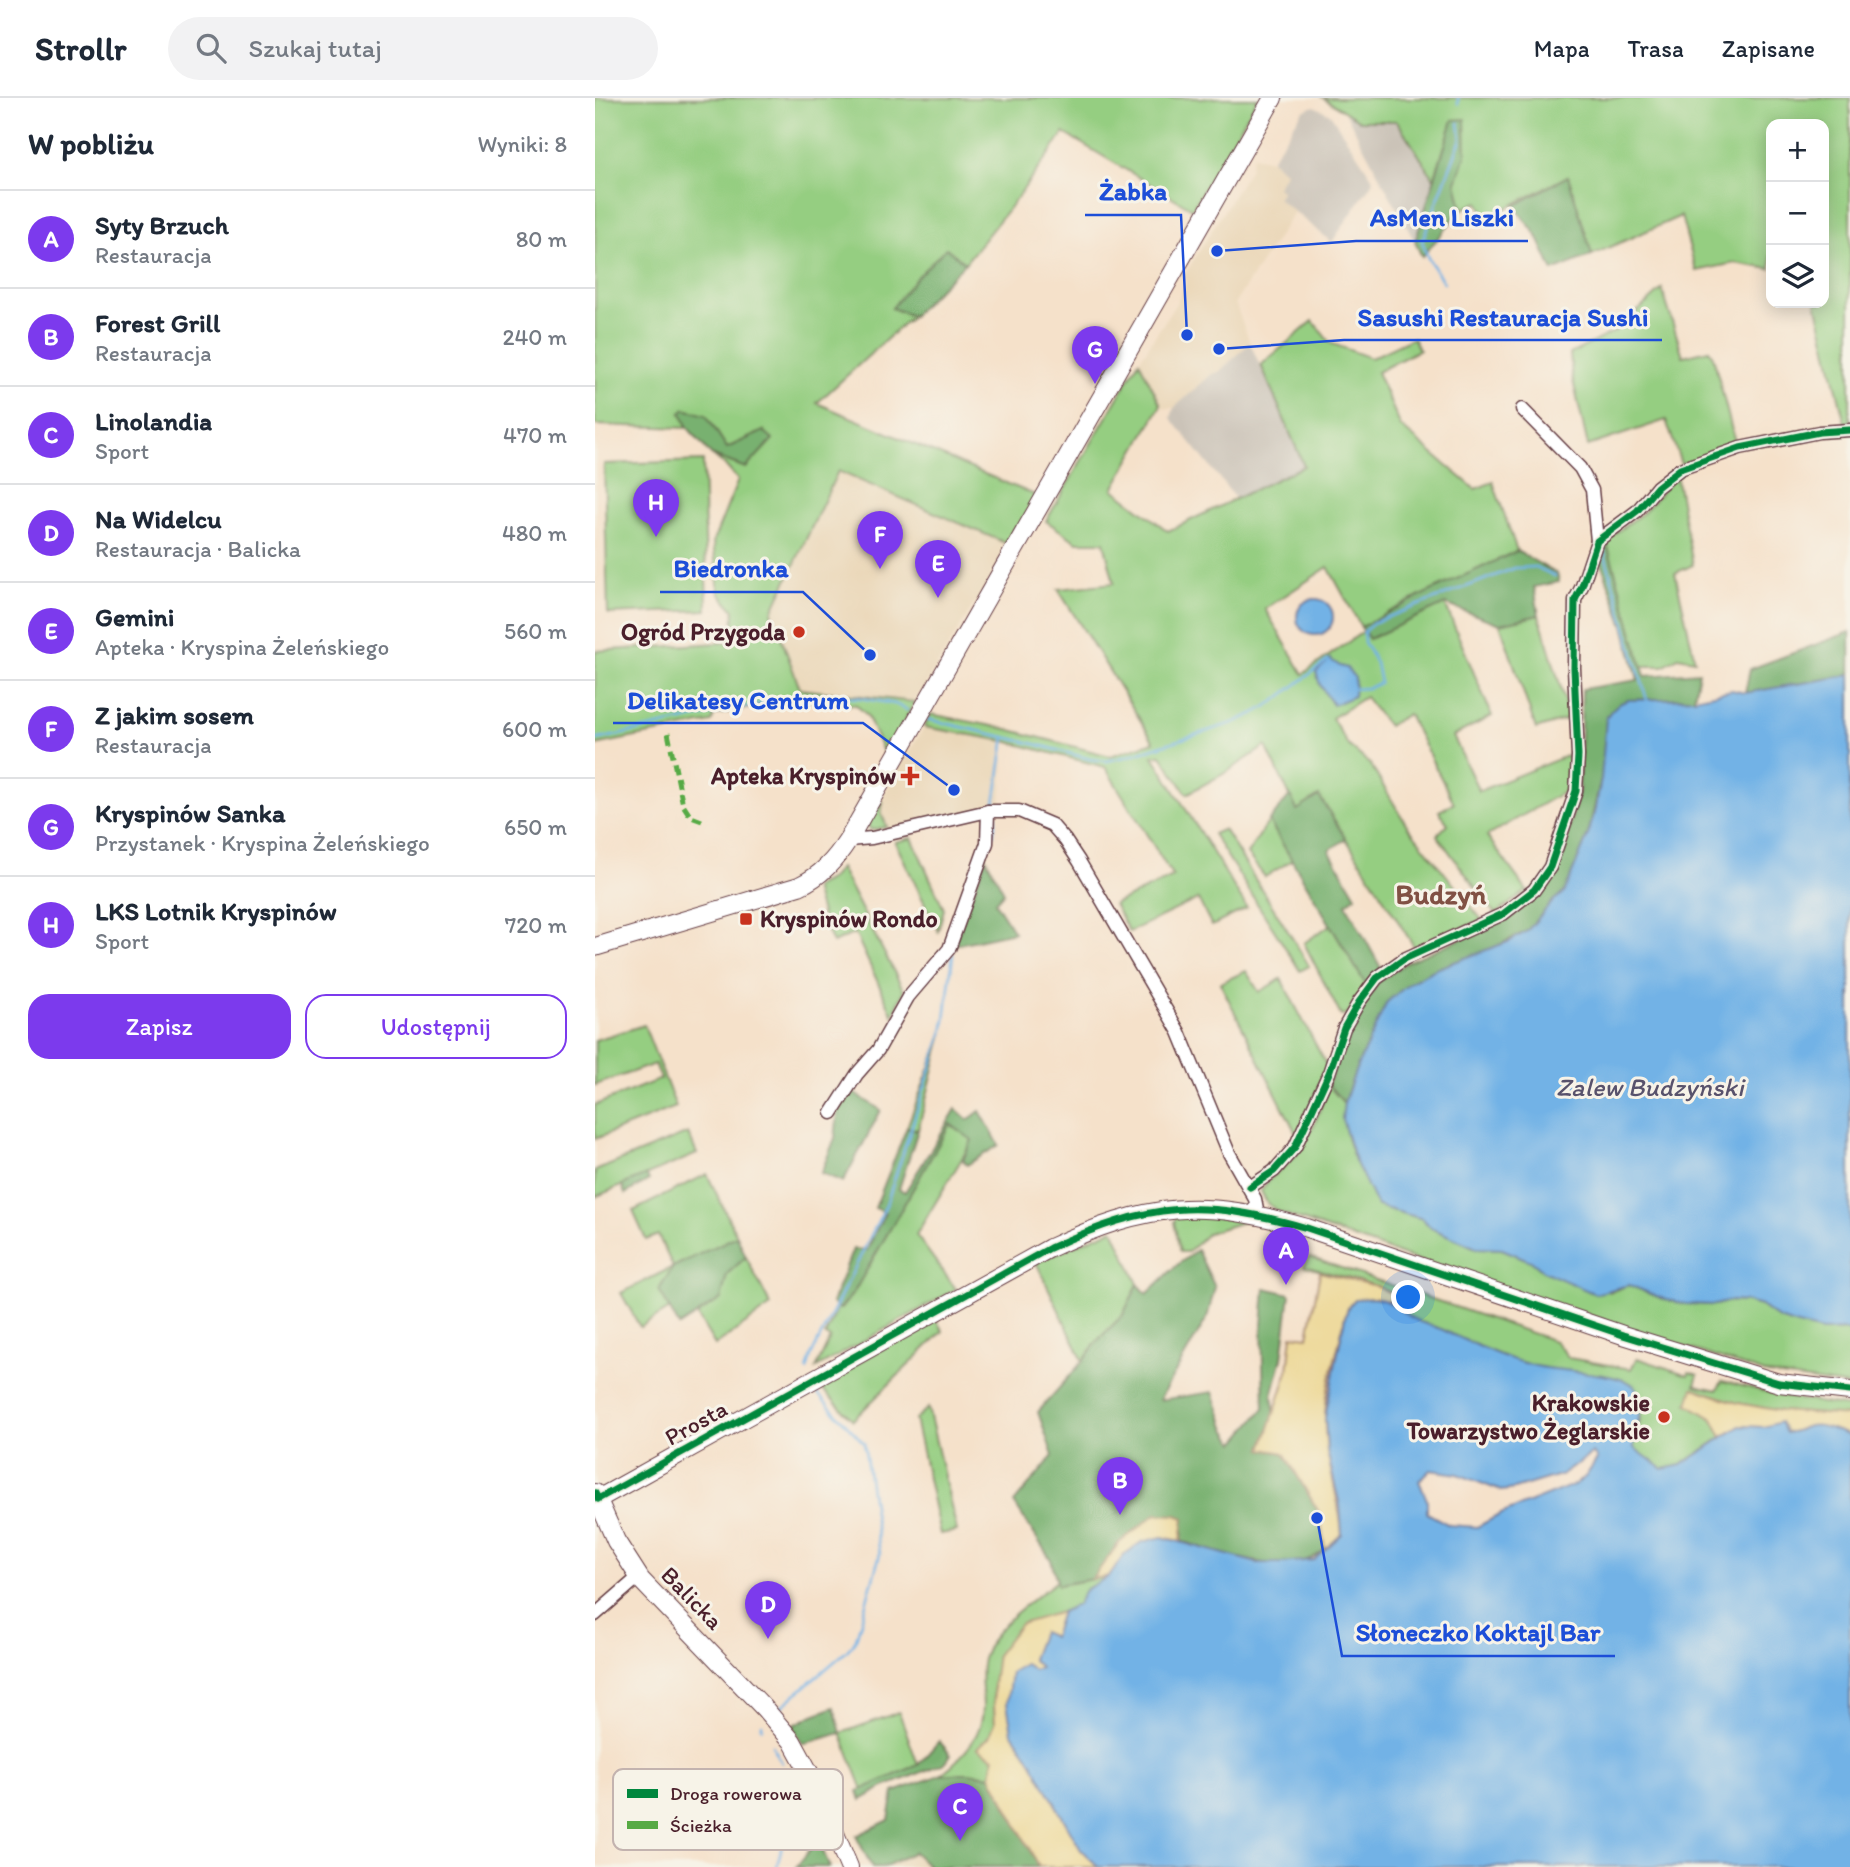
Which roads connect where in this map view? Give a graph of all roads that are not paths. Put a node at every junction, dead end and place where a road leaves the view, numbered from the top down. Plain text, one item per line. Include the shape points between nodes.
1 (1273, 98) edge
2 (1523, 408) dead end
3 (1850, 430) edge
4 (1597, 541) junction
5 (990, 811) junction
6 (848, 840) junction
7 (595, 947) edge
8 (832, 1113) dead end
9 (1250, 1187) junction
10 (1258, 1214) junction
11 (1850, 1391) edge
12 (596, 1496) edge
13 (641, 1580) junction
14 (595, 1615) edge
15 (807, 1769) edge
16 (842, 1850) edge
17 (849, 1867) edge

1 - 6 main road
2 - 4 street via 1580,468 1592,490
3 - 4 street via 1740,448 1680,469 1657,487 1637,512
4 - 9 street via 1575,600 1576,790 1550,867 1534,890 1503,914 1404,959 1377,978 1344,1028 1296,1147 1274,1171
5 - 6 street
5 - 8 street via 988,843 949,949 908,997 878,1050
5 - 9 street via 1019,811 1036,817 1052,825 1065,840 1179,1032 1229,1153
6 - 7 main road via 825,869 799,886
9 - 10 street
10 - 11 main road, Prosta via 1779,1383
10 - 12 main road, Prosta via 1170,1209 1092,1229
12 - 13 main road, Balicka via 616,1541
13 - 14 street
13 - 15 main road, Balicka via 775,1721
16 - 17 main road, Balicka

